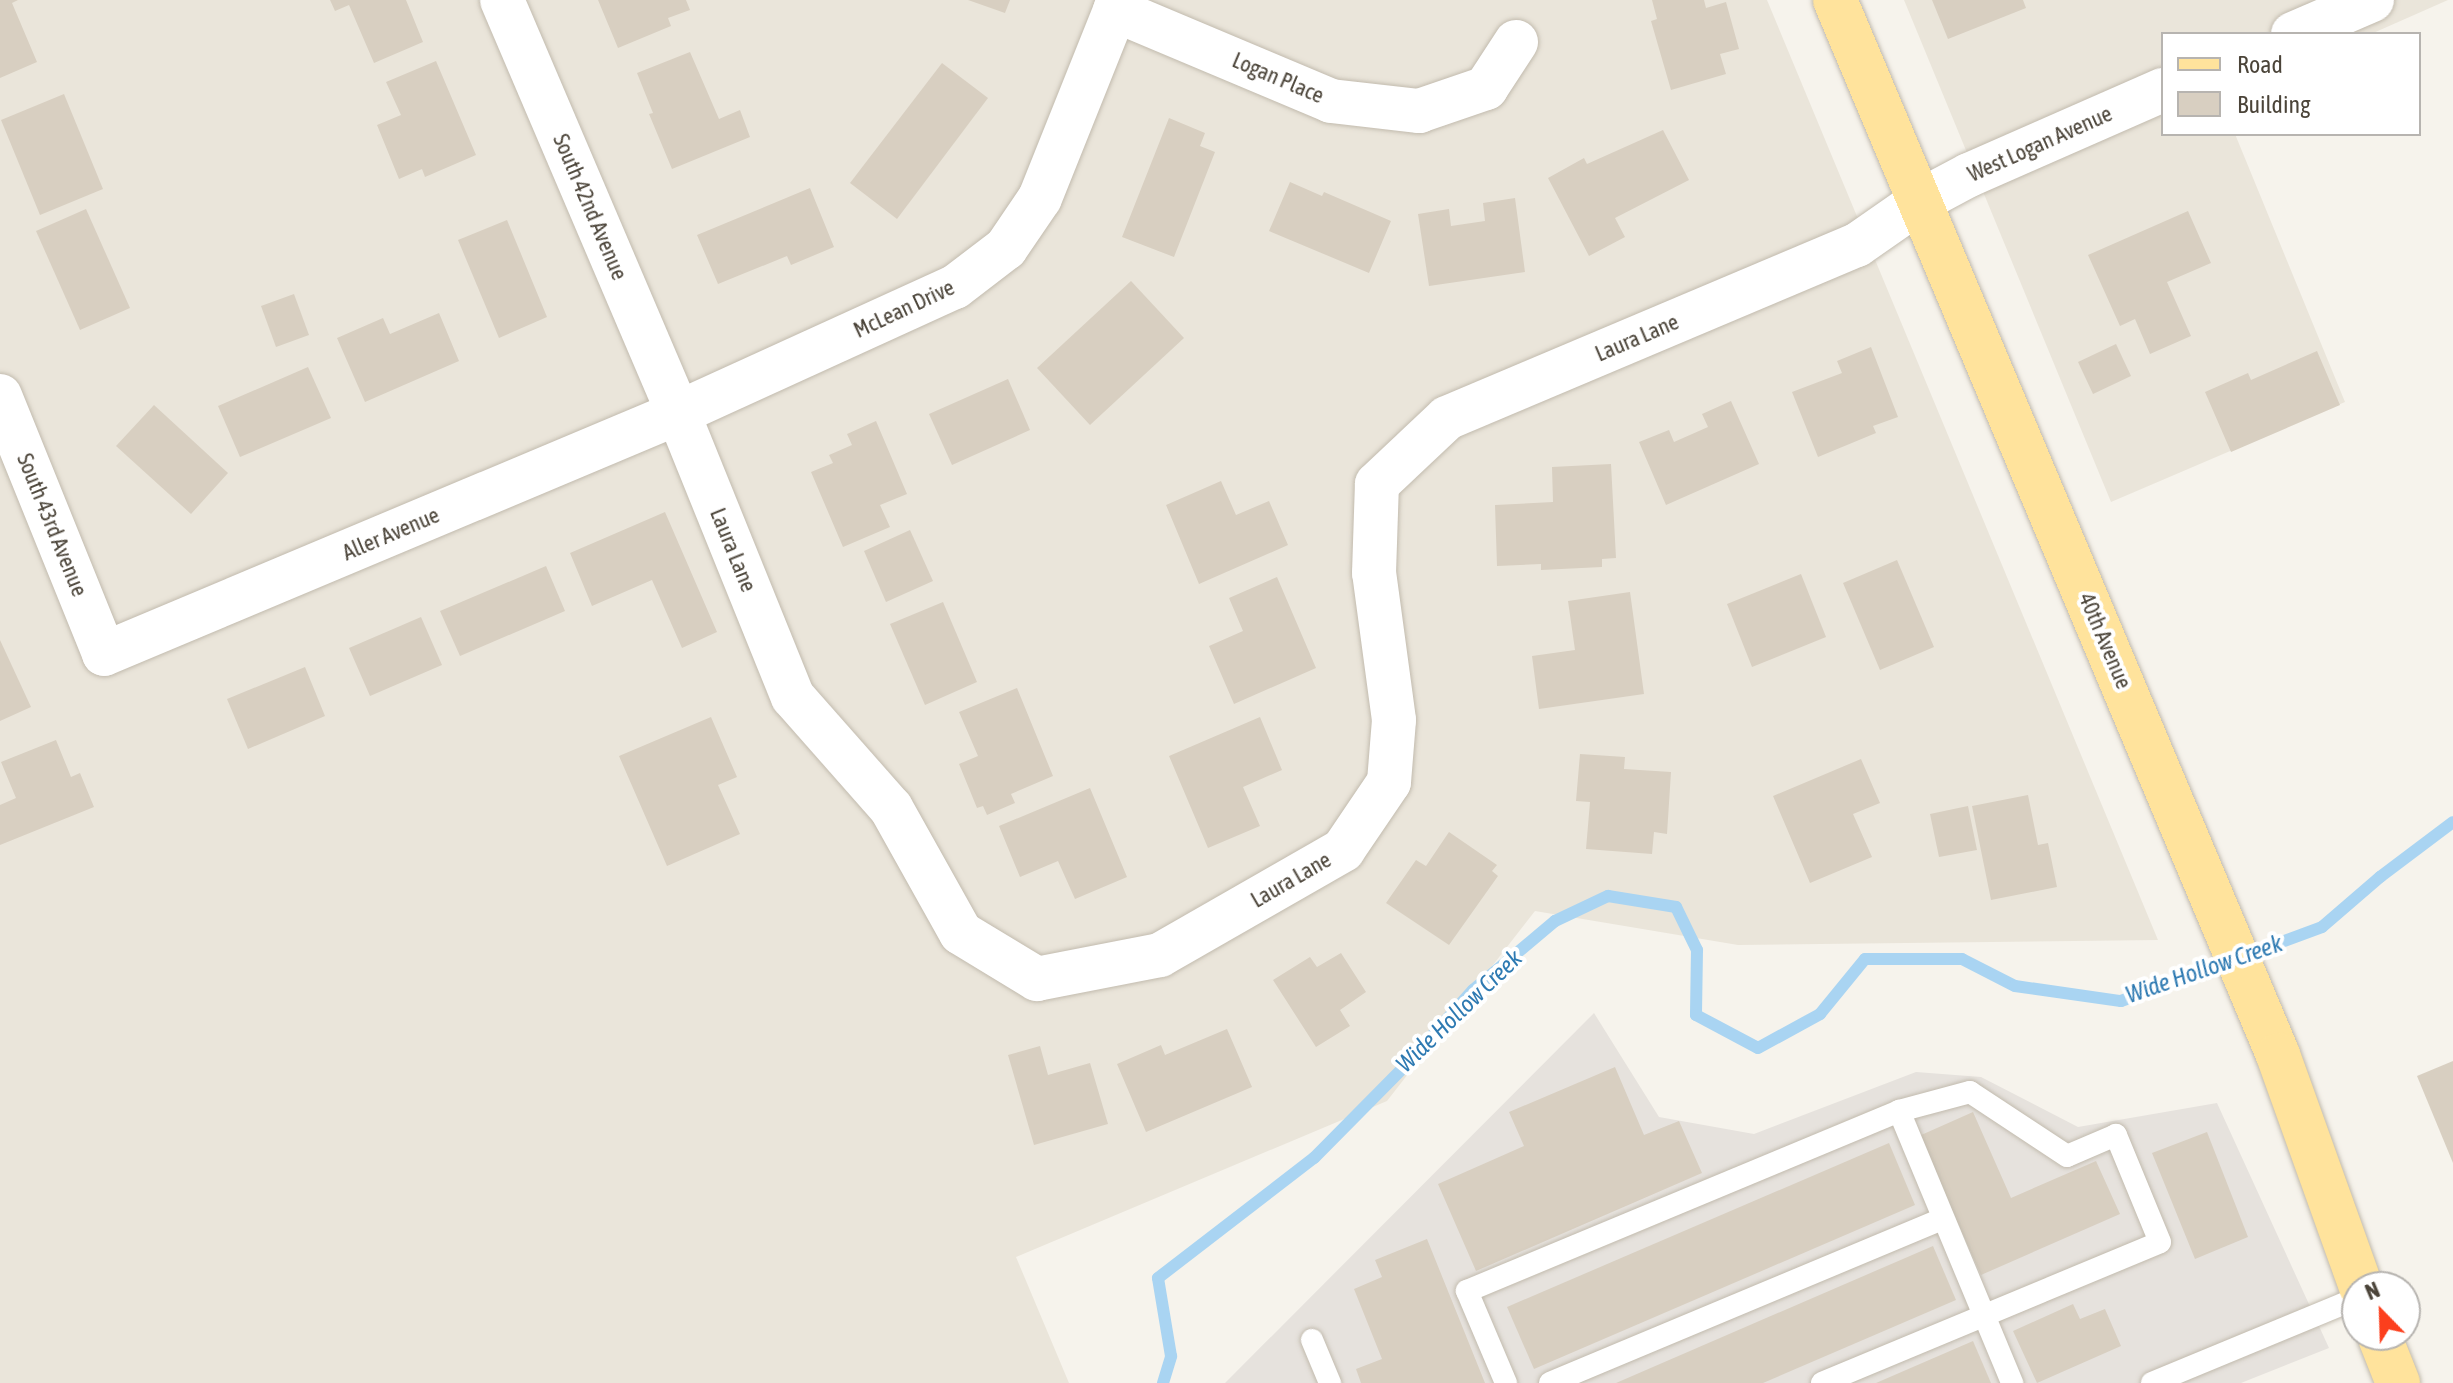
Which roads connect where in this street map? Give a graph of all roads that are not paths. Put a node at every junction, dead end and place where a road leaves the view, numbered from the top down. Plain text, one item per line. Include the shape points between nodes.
1 (502, 0) edge
2 (1835, 0) edge
3 (2372, 0) edge
4 (1117, 5) edge
5 (2298, 32) edge
6 (1516, 42) dead end
7 (2161, 91) edge
8 (1920, 201) junction
9 (0, 396) edge
10 (678, 413) junction
11 (104, 654) joint
12 (1899, 1111) junction
13 (1943, 1219) junction
14 (2355, 1271) edge
15 (2341, 1305) edge
16 (1984, 1316) junction
17 (1312, 1340) dead end
18 (2385, 1351) edge
19 (1330, 1383) edge
20 (1506, 1383) edge
21 (1550, 1383) edge
22 (1822, 1383) edge
23 (2012, 1383) edge
24 (2152, 1383) edge
25 (2398, 1383) edge

1 - 10 street, South 42nd Avenue
2 - 8 main road, 40th Avenue
3 - 5 street
4 - 6 street, Logan Place via 1331,101 1419,111 1486,88
4 - 10 street, McLean Drive via 1040,198 1006,248 955,287
7 - 8 street, West Logan Avenue
8 - 10 street, Laura Lane via 1857,245 1447,418 1377,484 1374,573 1394,720 1389,782 1343,850 1160,955 1037,979 961,933 891,808 793,697
8 - 14 main road, 40th Avenue via 2278,1055
9 - 11 street, South 43rd Avenue
10 - 11 street, Aller Avenue
12 - 13 lane
12 - 16 lane via 1970,1092 2067,1156 2116,1135 2160,1242
12 - 20 lane via 1467,1291
13 - 16 lane
13 - 21 lane
15 - 24 lane
16 - 22 lane
16 - 23 lane
17 - 19 lane
18 - 25 main road

